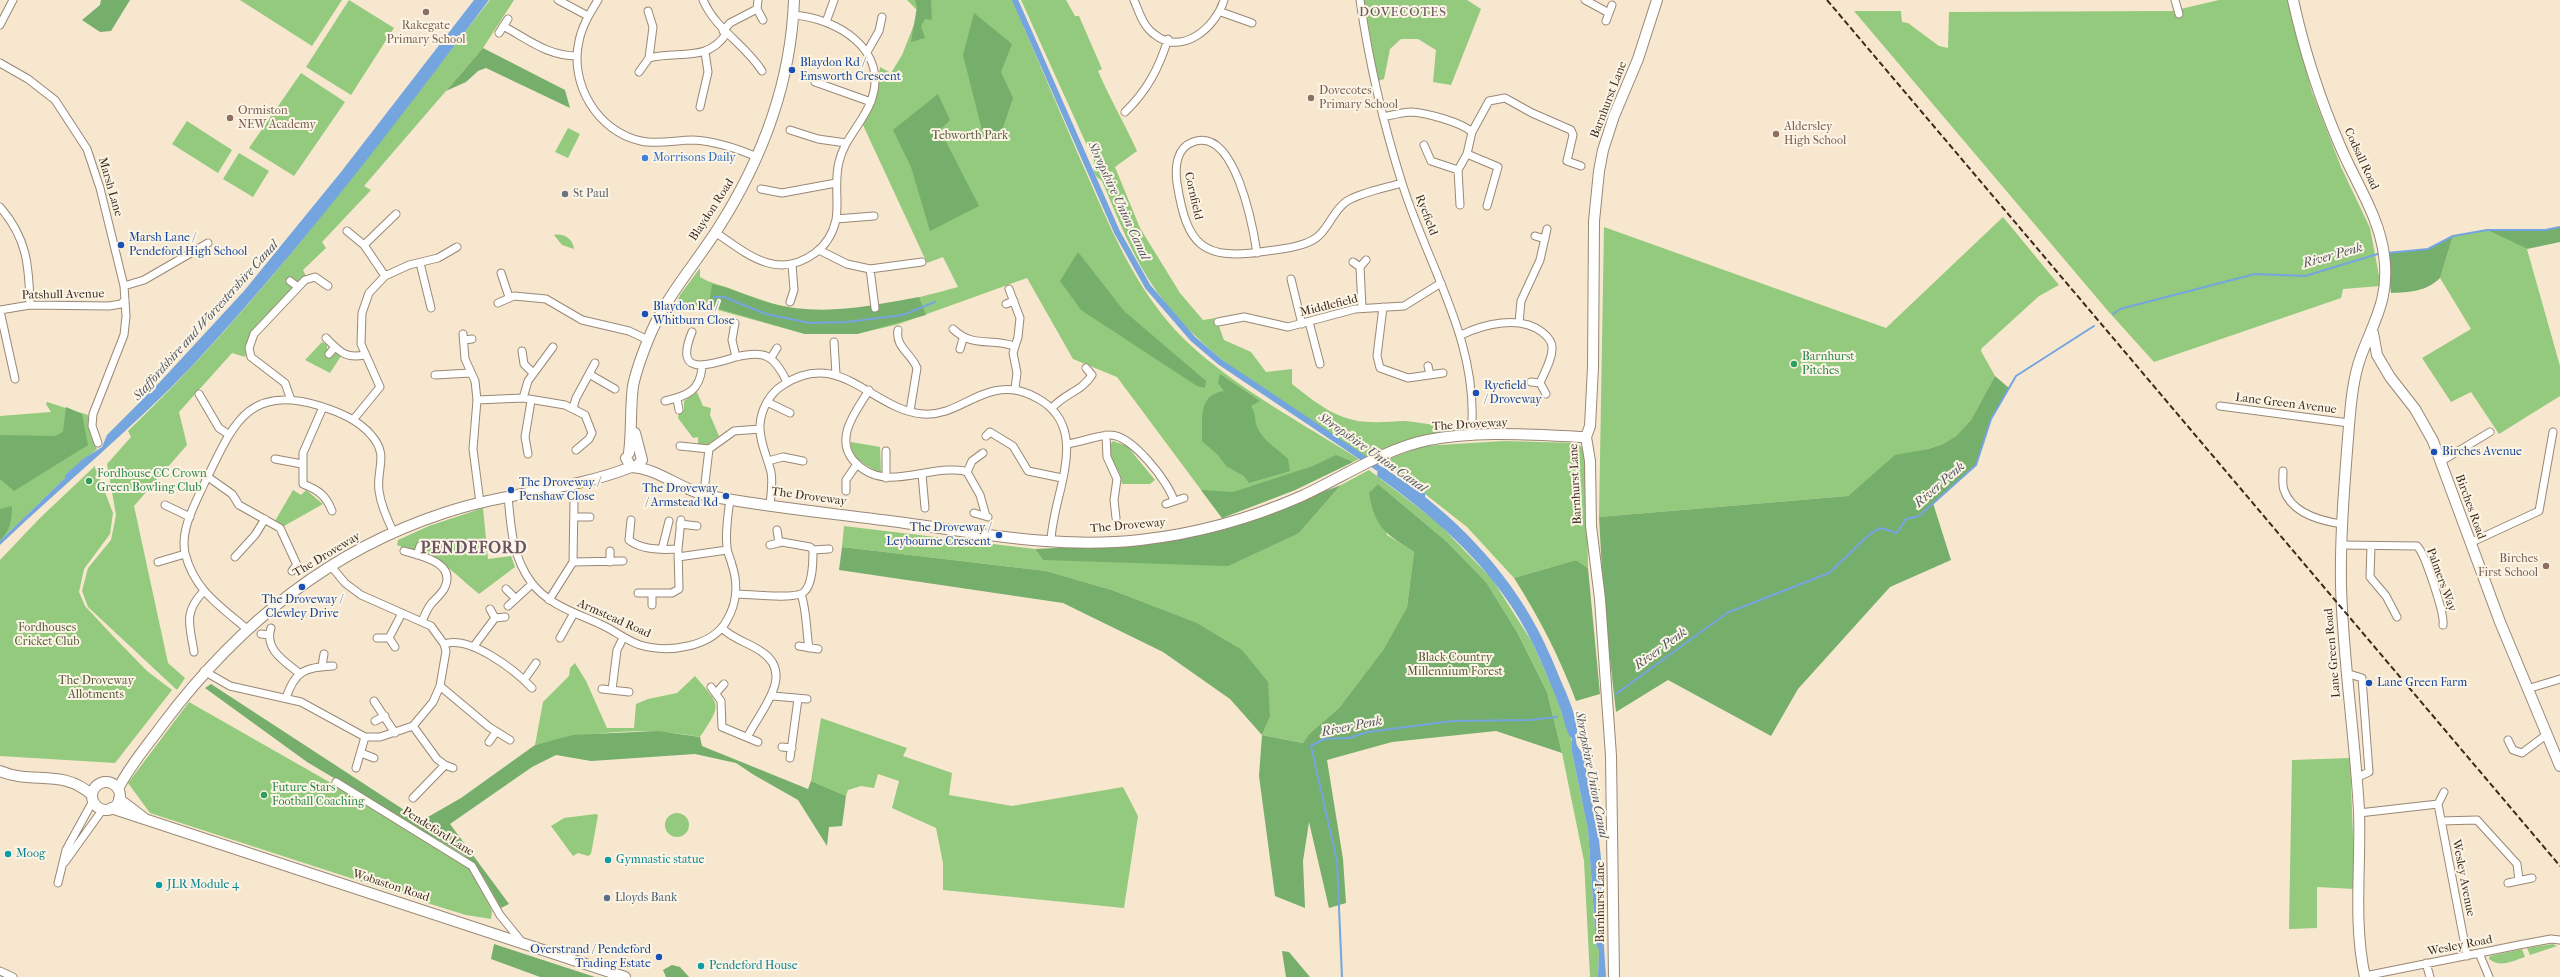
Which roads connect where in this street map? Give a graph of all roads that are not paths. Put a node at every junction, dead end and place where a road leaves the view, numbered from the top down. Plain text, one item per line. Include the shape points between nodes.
1 (13, 0) edge
2 (558, 0) edge
3 (598, 0) edge
4 (703, 0) edge
5 (758, 0) edge
6 (794, 0) edge
7 (834, 0) edge
8 (1134, 0) edge
9 (1224, 0) edge
10 (1360, 0) edge
11 (1585, 0) edge
12 (1657, 0) edge
13 (2175, 0) edge
14 (2292, 0) edge
15 (1612, 5) dead end
16 (756, 9) junction
17 (648, 11) dead end
18 (1220, 12) junction
19 (1608, 13) junction
20 (2179, 14) dead end
21 (793, 15) junction
22 (588, 16) junction
23 (882, 17) dead end
24 (508, 19) dead end
25 (763, 20) dead end
26 (1606, 21) dead end
27 (826, 22) junction
28 (1252, 23) dead end
29 (0, 25) edge
30 (503, 26) junction
31 (725, 32) junction
32 (499, 33) dead end
33 (1168, 40) junction
34 (705, 52) junction
35 (867, 52) junction
36 (577, 56) junction
37 (649, 58) junction
38 (0, 63) edge
39 (762, 71) dead end
40 (639, 72) dead end
41 (815, 82) dead end
42 (871, 102) junction
43 (700, 107) dead end
44 (1125, 112) dead end
45 (1383, 117) junction
46 (790, 130) dead end
47 (1472, 132) junction
48 (846, 143) junction
49 (1424, 145) dead end
50 (1467, 154) junction
51 (757, 157) junction
52 (1581, 166) dead end
53 (1458, 170) junction
54 (836, 183) junction
55 (1402, 183) junction
56 (761, 189) dead end
57 (1460, 205) dead end
58 (1486, 206) dead end
59 (0, 207) edge
60 (396, 214) dead end
61 (874, 216) dead end
62 (836, 219) junction
63 (1547, 229) dead end
64 (347, 231) dead end
65 (716, 232) junction
66 (1535, 236) dead end
67 (1545, 239) junction
68 (208, 243) dead end
69 (364, 245) junction
70 (457, 247) dead end
71 (819, 250) junction
72 (1257, 253) junction
73 (1366, 260) dead end
74 (922, 262) dead end
75 (1353, 262) dead end
76 (420, 263) junction
77 (792, 264) junction
78 (1360, 267) junction
79 (870, 269) junction
80 (501, 273) dead end
81 (385, 276) junction
82 (1291, 279) dead end
83 (290, 281) dead end
84 (1441, 283) junction
85 (124, 286) junction
86 (328, 286) dead end
87 (298, 287) junction
88 (1009, 289) dead end
89 (509, 297) junction
90 (125, 300) junction
91 (1014, 301) junction
92 (790, 302) dead end
93 (498, 303) dead end
94 (1006, 304) dead end
95 (30, 305) junction
96 (1383, 307) junction
97 (431, 308) dead end
98 (875, 308) dead end
99 (1362, 308) junction
100 (0, 310) edge
101 (1218, 322) dead end
102 (735, 323) dead end
103 (1305, 323) junction
104 (1519, 323) junction
105 (953, 329) dead end
106 (898, 330) dead end
107 (2373, 331) junction
108 (692, 332) dead end
109 (1461, 335) junction
110 (326, 338) dead end
111 (472, 339) dead end
112 (963, 339) junction
113 (648, 340) junction
114 (834, 342) dead end
115 (1014, 346) junction
116 (335, 347) junction
117 (553, 347) dead end
118 (777, 348) dead end
119 (960, 349) dead end
120 (522, 351) dead end
121 (329, 354) dead end
122 (364, 355) junction
123 (736, 357) junction
124 (771, 358) junction
125 (595, 363) dead end
126 (1320, 364) dead end
127 (1428, 366) dead end
128 (702, 367) junction
129 (1086, 368) dead end
130 (470, 373) junction
131 (533, 373) junction
132 (1443, 373) dead end
133 (589, 374) junction
134 (836, 374) junction
135 (435, 375) dead end
136 (1430, 375) junction
137 (15, 379) dead end
138 (787, 382) junction
139 (1531, 382) dead end
140 (1540, 383) junction
141 (1015, 388) junction
142 (615, 389) dead end
143 (869, 390) junction
144 (199, 394) dead end
145 (1546, 394) dead end
146 (523, 398) junction
147 (677, 399) junction
148 (291, 400) junction
149 (477, 400) junction
150 (531, 401) junction
151 (665, 401) dead end
152 (767, 402) junction
153 (2220, 406) dead end
154 (323, 407) junction
155 (573, 408) junction
156 (1052, 408) junction
157 (679, 410) dead end
158 (910, 411) junction
159 (790, 413) dead end
160 (353, 420) junction
161 (2350, 423) junction
162 (760, 430) junction
163 (2490, 432) dead end
164 (2553, 432) dead end
165 (228, 434) junction
166 (1106, 435) junction
167 (986, 436) dead end
168 (1471, 436) junction
169 (1586, 437) junction
170 (98, 443) dead end
171 (1068, 444) junction
172 (680, 446) dead end
173 (709, 449) junction
174 (576, 450) dead end
175 (886, 451) dead end
176 (983, 453) dead end
177 (528, 454) dead end
178 (275, 459) dead end
179 (634, 460) junction
180 (768, 461) junction
181 (798, 462) dead end
182 (2440, 462) junction
183 (302, 464) junction
184 (857, 464) junction
185 (2283, 471) dead end
186 (967, 472) junction
187 (922, 474) junction
188 (208, 477) junction
189 (886, 478) junction
190 (1062, 478) junction
191 (705, 482) dead end
192 (303, 484) junction
193 (300, 491) dead end
194 (846, 491) dead end
195 (508, 496) junction
196 (1184, 498) dead end
197 (730, 499) junction
198 (1174, 501) junction
199 (480, 503) junction
200 (574, 503) dead end
201 (1166, 504) dead end
202 (165, 505) dead end
203 (770, 505) junction
204 (925, 508) dead end
205 (332, 511) dead end
206 (974, 513) dead end
207 (190, 517) junction
208 (574, 517) junction
209 (590, 517) dead end
210 (1116, 518) dead end
211 (265, 519) junction
212 (631, 520) dead end
213 (669, 521) dead end
214 (2342, 524) junction
215 (697, 526) dead end
216 (777, 530) dead end
217 (394, 533) junction
218 (1051, 541) junction
219 (779, 542) junction
220 (2470, 543) junction
221 (770, 545) dead end
222 (2341, 545) junction
223 (420, 546) dead end
224 (2371, 546) junction
225 (662, 549) junction
226 (678, 549) junction
227 (829, 549) dead end
228 (727, 550) junction
229 (813, 550) junction
230 (404, 551) dead end
231 (610, 551) dead end
232 (185, 554) junction
233 (417, 555) junction
234 (235, 557) dead end
235 (678, 557) junction
236 (623, 561) dead end
237 (158, 562) dead end
238 (573, 562) junction
239 (610, 562) junction
240 (331, 566) junction
241 (292, 571) dead end
242 (532, 584) junction
243 (506, 589) dead end
244 (203, 592) junction
245 (638, 593) dead end
246 (652, 593) junction
247 (736, 594) junction
248 (801, 594) junction
249 (516, 599) junction
250 (549, 600) junction
251 (652, 605) dead end
252 (508, 606) dead end
253 (490, 610) dead end
254 (402, 613) junction
255 (574, 613) junction
256 (504, 617) dead end
257 (2397, 617) dead end
258 (495, 618) junction
259 (422, 621) junction
260 (2444, 625) dead end
261 (722, 628) junction
262 (247, 629) junction
263 (261, 634) dead end
264 (378, 638) dead end
265 (389, 638) junction
266 (560, 638) dead end
267 (623, 638) junction
268 (444, 644) junction
269 (474, 646) junction
270 (799, 646) dead end
271 (395, 647) dead end
272 (809, 648) junction
273 (818, 649) dead end
274 (194, 652) dead end
275 (324, 654) dead end
276 (536, 663) dead end
277 (322, 666) junction
278 (333, 666) dead end
279 (204, 672) junction
280 (299, 672) junction
281 (2560, 679) edge
282 (524, 680) junction
283 (724, 684) dead end
284 (440, 686) junction
285 (532, 688) dead end
286 (602, 689) dead end
287 (2527, 689) junction
288 (612, 690) junction
289 (628, 692) dead end
290 (773, 696) junction
291 (286, 698) junction
292 (798, 698) junction
293 (807, 699) dead end
294 (374, 701) dead end
295 (385, 716) junction
296 (375, 721) dead end
297 (413, 726) junction
298 (496, 732) junction
299 (395, 733) junction
300 (2546, 735) junction
301 (748, 736) junction
302 (366, 737) junction
303 (510, 740) dead end
304 (2508, 740) dead end
305 (489, 742) dead end
306 (758, 742) dead end
307 (782, 747) dead end
308 (792, 748) junction
309 (361, 753) junction
310 (374, 758) dead end
311 (790, 758) dead end
312 (2559, 761) edge
313 (445, 766) junction
314 (356, 768) dead end
315 (453, 768) dead end
316 (0, 771) edge
317 (27, 777) junction
318 (336, 782) dead end
319 (99, 784) junction
320 (116, 790) junction
321 (2444, 792) dead end
322 (93, 798) junction
323 (412, 798) dead end
324 (2438, 804) junction
325 (107, 809) junction
326 (2359, 812) junction
327 (2441, 821) junction
328 (148, 822) junction
329 (62, 866) junction
330 (2532, 878) dead end
331 (2519, 880) junction
332 (58, 883) dead end
333 (2508, 883) dead end
334 (2560, 940) edge
335 (521, 941) junction
336 (2479, 953) junction
337 (2467, 956) junction
338 (2426, 963) junction
339 (0, 971) edge
340 (13, 977) edge
341 (624, 977) edge
342 (1614, 977) edge
343 (2365, 977) edge
344 (2430, 977) edge
345 (2490, 977) edge

1 - 29 street
2 - 22 street
3 - 22 street
4 - 31 street via 709,15
5 - 16 street
6 - 21 street, Blaydon Road
7 - 27 street
8 - 33 street via 1148,29 1155,36
9 - 18 street
10 - 45 street, Ryefield via 1372,77
11 - 19 street
12 - 169 street, Barnhurst Lane via 1634,70 1610,128 1599,171 1594,221 1593,367 1590,426
13 - 20 street
14 - 107 street, Codsall Road via 2302,39 2341,150 2378,226 2384,255 2386,289
15 - 19 street
16 - 25 street
16 - 31 street via 730,23
17 - 37 street via 647,21 653,27
18 - 28 street
18 - 33 street via 1210,27 1201,34 1181,40
19 - 26 street
21 - 27 street
21 - 51 street, Blaydon Road via 782,86
22 - 36 street via 580,37
23 - 35 street via 879,31
24 - 30 street
27 - 35 street via 854,36
30 - 32 street
30 - 36 street via 549,52 560,56
31 - 34 street via 722,41
31 - 39 street via 743,47
33 - 44 street via 1145,91
34 - 37 street
34 - 43 street via 708,72
35 - 42 street via 875,76
36 - 51 street via 578,77 588,99 604,122 617,132 648,142 694,140 718,143
37 - 40 street
38 - 85 street, Marsh Lane via 28,79 55,100 88,149
41 - 42 street
42 - 48 street
45 - 47 street via 1410,112 1425,114 1465,127
45 - 55 street, Ryefield
46 - 48 street via 818,139
47 - 50 street
47 - 52 street via 1487,103 1505,98 1571,130 1573,135 1567,161
48 - 54 street via 839,161
49 - 53 street via 1431,161
50 - 53 street
50 - 58 street via 1498,167
51 - 65 street, Blaydon Road
53 - 57 street
54 - 56 street via 782,193
54 - 62 street
55 - 72 street, Cornfield via 1348,201 1314,239 1286,248
55 - 84 street, Ryefield
59 - 95 street via 20,235 29,270
60 - 69 street
61 - 62 street
62 - 71 street via 832,231
63 - 67 street
64 - 69 street
65 - 77 street via 756,260 774,265
65 - 113 street, Blaydon Road via 674,288
66 - 67 street
67 - 104 street via 1540,260 1521,301
68 - 85 street via 144,280
69 - 81 street
70 - 76 street via 438,258
71 - 77 street via 807,259
71 - 79 street via 847,264
72 - 72 street, Cornfield via 1219,254 1201,246 1196,239 1186,221 1176,170 1179,156 1187,145 1200,140 1207,141 1218,146 1229,156 1253,225
73 - 78 street
74 - 79 street
75 - 78 street
76 - 81 street via 408,265
76 - 97 street
77 - 92 street via 794,290
78 - 99 street
79 - 98 street
80 - 89 street
81 - 122 street via 376,283 364,303 361,328
82 - 103 street
83 - 87 street
84 - 96 street, Middlefield via 1406,305
84 - 109 street, Ryefield
85 - 90 street, Marsh Lane
86 - 87 street via 315,277 310,277
87 - 148 street via 254,334 248,348 251,357 285,383
88 - 91 street
89 - 93 street
89 - 113 street via 546,298 582,320 629,331
90 - 95 street, Patshull Avenue via 121,304 109,306
90 - 170 street, Marsh Lane via 124,335 93,414 92,426
91 - 94 street
91 - 115 street via 1020,318 1018,337
95 - 100 street, Patshull Avenue
96 - 99 street, Middlefield
96 - 136 street via 1377,356 1380,368 1408,378
99 - 103 street, Middlefield
100 - 137 street
101 - 103 street, Middlefield via 1244,317 1278,326
102 - 123 street via 732,340
103 - 126 street
104 - 109 street via 1496,324
104 - 140 street via 1539,330 1550,340 1551,354
105 - 112 street
106 - 158 street via 896,338 917,368
107 - 161 street, Lane Green Road via 2358,368
107 - 182 street, Birches Road via 2377,355 2390,377 2416,409 2433,441
108 - 128 street via 684,342 686,352 688,359
109 - 168 street, Ryefield via 1469,374
110 - 116 street
111 - 130 street via 464,337 465,359
112 - 115 street via 978,342 995,341
112 - 119 street
113 - 179 street, Blaydon Road via 634,386
114 - 134 street
115 - 141 street via 1013,358 1017,373
116 - 121 street
116 - 122 street via 353,358
117 - 131 street
118 - 124 street
120 - 131 street via 524,364
122 - 160 street via 380,387
123 - 124 street via 758,353
123 - 128 street
124 - 138 street
125 - 133 street
127 - 136 street
128 - 147 street via 696,388
129 - 156 street via 1092,375 1085,386 1065,396
130 - 135 street
130 - 149 street via 475,381
131 - 146 street
132 - 136 street
133 - 142 street
133 - 155 street
134 - 138 street via 816,373
134 - 143 street
138 - 152 street
139 - 140 street
140 - 145 street
141 - 156 street
141 - 158 street via 985,394 952,411 922,414
143 - 158 street
143 - 184 street via 847,429 847,448
144 - 165 street via 219,428
146 - 149 street
146 - 150 street
147 - 151 street
147 - 157 street
148 - 154 street
148 - 165 street via 274,401 249,410
149 - 199 street via 473,449
150 - 155 street
150 - 177 street via 525,437
152 - 159 street
152 - 162 street
153 - 161 street, Lane Green Avenue
154 - 160 street
154 - 183 street via 310,435
155 - 174 street via 584,415 592,433
156 - 171 street via 1062,424
160 - 217 street via 366,429 378,443 382,460 382,508
161 - 214 street, Lane Green Road
162 - 173 street via 734,432
162 - 180 street
163 - 182 street
164 - 220 street via 2539,511
165 - 188 street
166 - 171 street via 1087,442
166 - 198 street via 1116,435 1133,444 1166,482
166 - 210 street via 1108,461 1118,479 1114,500
167 - 190 street via 990,432 995,433 1013,446 1024,458 1025,468 1031,473
168 - 169 street, The Droveway
168 - 218 street, The Droveway via 1428,440 1379,458 1266,510 1180,534 1132,541
169 - 342 street, Barnhurst Lane via 1590,461 1591,526 1600,599 1611,756
171 - 190 street
172 - 173 street
173 - 191 street
175 - 189 street
176 - 186 street via 972,461
178 - 183 street
179 - 195 street, The Droveway via 610,475 586,483
179 - 197 street, The Droveway via 685,489
180 - 181 street via 783,457
180 - 203 street via 772,482
182 - 220 street, Birches Road
183 - 192 street
184 - 189 street via 868,472
184 - 194 street via 846,480
185 - 214 street via 2284,490 2297,507 2307,515
186 - 187 street via 939,470
186 - 206 street via 988,516
187 - 189 street
187 - 204 street
188 - 207 street
188 - 211 street via 232,494 239,505
190 - 218 street via 1054,511
192 - 193 street
192 - 205 street via 320,492 328,500
195 - 199 street, The Droveway
195 - 242 street, Armstead Road via 516,558
196 - 198 street
197 - 203 street, The Droveway
197 - 228 street
198 - 201 street
199 - 217 street, The Droveway via 444,513
200 - 208 street
202 - 207 street
203 - 218 street, The Droveway
207 - 232 street via 184,543
208 - 209 street
208 - 238 street
211 - 234 street
211 - 241 street via 282,532 296,565
212 - 225 street via 629,536 632,543 646,548
213 - 225 street
214 - 222 street, Lane Green Road
215 - 226 street via 681,522
216 - 219 street
217 - 240 street, The Droveway
219 - 221 street
219 - 229 street via 810,547
220 - 287 street, Birches Road
222 - 224 street, Palmers Way
222 - 326 street, Lane Green Road via 2343,624
223 - 233 street
224 - 257 street via 2370,577 2386,596
224 - 260 street, Palmers Way via 2419,548 2443,612
225 - 226 street
226 - 235 street
227 - 229 street
228 - 235 street
228 - 247 street via 735,573
229 - 248 street via 809,585
230 - 233 street
231 - 239 street
232 - 237 street
232 - 244 street
233 - 259 street via 441,564 446,574 445,587
235 - 246 street via 679,589 675,592
236 - 239 street
238 - 239 street
238 - 250 street
240 - 254 street via 345,583 361,595
240 - 262 street, The Droveway via 295,590
242 - 249 street
242 - 250 street, Armstead Road
243 - 249 street
244 - 262 street
244 - 274 street via 194,602 188,615
245 - 246 street
246 - 251 street
247 - 248 street
247 - 261 street via 731,613
248 - 272 street
249 - 252 street
250 - 255 street, Armstead Road
253 - 258 street
254 - 259 street
254 - 265 street
255 - 266 street
255 - 267 street, Armstead Road via 602,625
256 - 258 street
258 - 269 street
259 - 268 street via 431,626
261 - 267 street, Armstead Road via 698,642 671,649 654,648
261 - 290 street via 730,636 762,652 770,659 775,678
262 - 279 street, The Droveway
263 - 280 street via 270,631 274,650
264 - 265 street
265 - 271 street
267 - 288 street via 617,650
268 - 269 street via 450,642
268 - 284 street via 446,651
269 - 282 street
270 - 272 street
272 - 273 street
275 - 277 street
276 - 282 street
277 - 278 street
277 - 280 street
279 - 291 street via 230,686
279 - 320 street, The Droveway via 128,770
280 - 291 street
281 - 287 street
282 - 285 street
283 - 301 street via 713,690 720,701 722,727
284 - 297 street via 433,702
284 - 298 street
286 - 288 street
287 - 300 street, Birches Road
288 - 289 street
290 - 292 street
290 - 301 street
291 - 302 street via 300,702
292 - 293 street
292 - 308 street
294 - 295 street
295 - 296 street
295 - 299 street
297 - 299 street
297 - 313 street
298 - 303 street
298 - 305 street
299 - 302 street
300 - 304 street via 2522,753 2513,750
300 - 312 street, Birches Road
301 - 306 street
302 - 309 street
307 - 308 street
308 - 311 street
309 - 310 street
309 - 314 street
313 - 315 street
313 - 323 street
316 - 317 street
317 - 319 street via 64,774
317 - 322 street via 62,779 81,785
318 - 335 street, Pendeford Lane via 472,866 500,915
319 - 320 street
319 - 322 street
320 - 325 street, The Droveway
320 - 328 street, Wobaston Road
321 - 324 street
322 - 325 street, Wobaston Road
322 - 329 street via 66,850
324 - 326 street
324 - 327 street, Wesley Avenue
325 - 328 street, Wobaston Road
325 - 329 street
326 - 343 street, Lane Green Road via 2358,888
327 - 331 street via 2477,820 2517,864
327 - 337 street, Wesley Avenue
328 - 335 street, Wobaston Road
329 - 332 street
330 - 331 street
331 - 333 street
334 - 336 street, Wesley Road
335 - 341 street, Wobaston Road
336 - 337 street, Wesley Road
336 - 345 street
337 - 338 street, Wesley Road
338 - 343 street, Wesley Road
338 - 344 street
339 - 340 street

